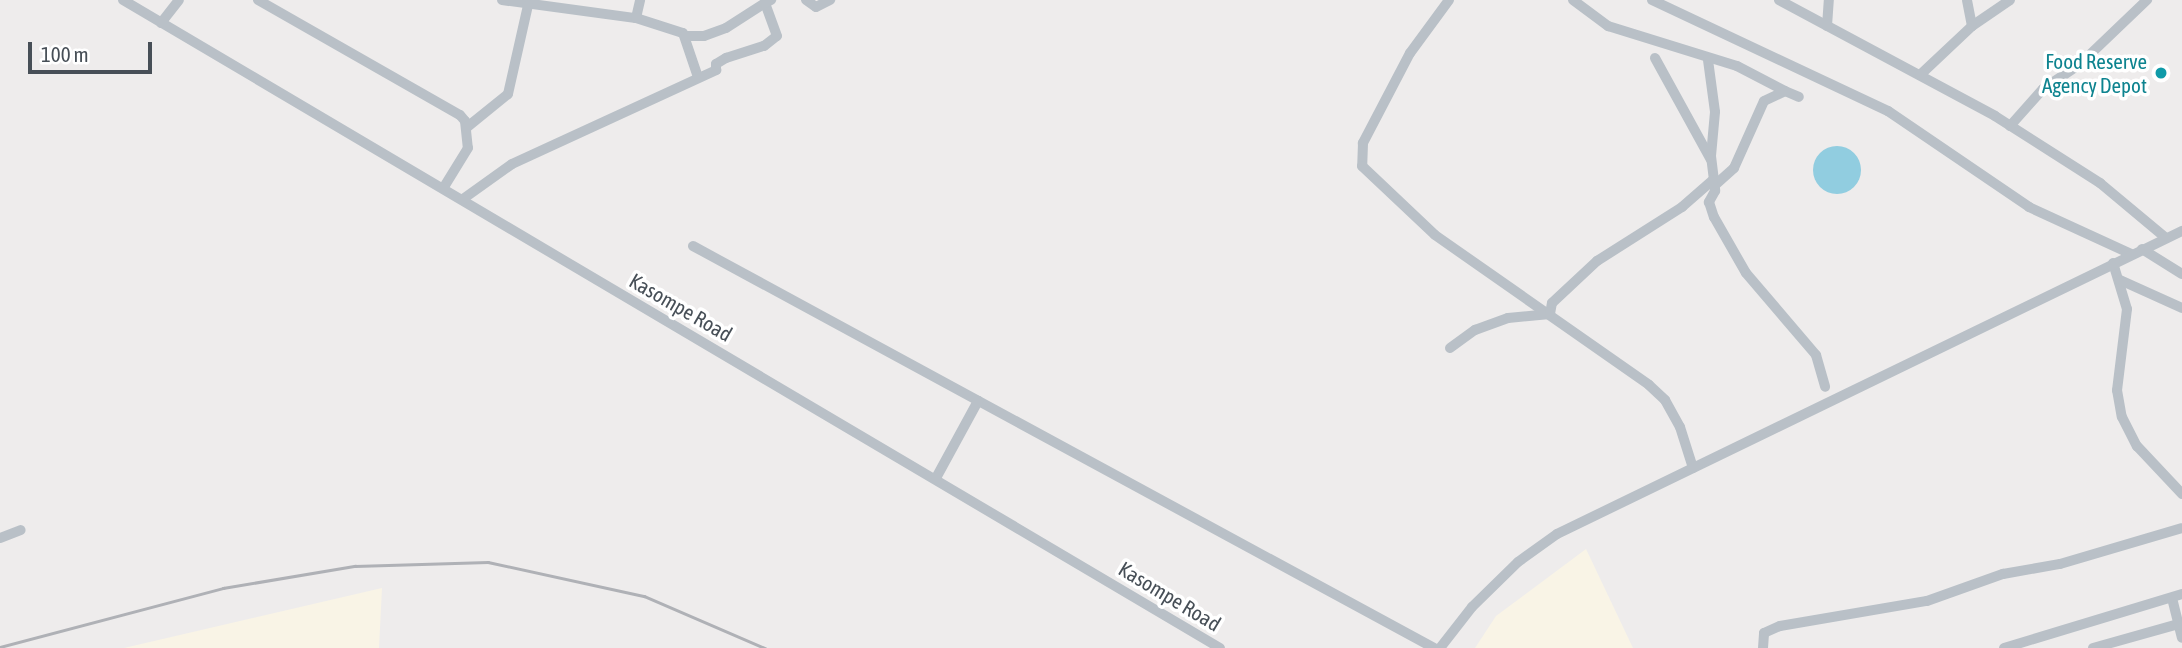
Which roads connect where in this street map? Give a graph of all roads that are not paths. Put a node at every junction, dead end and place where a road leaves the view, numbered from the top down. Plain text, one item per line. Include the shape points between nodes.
1 (123, 0) edge
2 (179, 0) edge
3 (258, 0) edge
4 (502, 0) edge
5 (640, 0) edge
6 (806, 0) edge
7 (830, 0) edge
8 (1449, 0) edge
9 (1573, 0) edge
10 (1652, 0) edge
11 (1779, 0) edge
12 (1829, 0) edge
13 (1967, 0) edge
14 (2010, 0) edge
15 (2147, 0) edge
16 (768, 2) edge
17 (528, 5) junction
18 (636, 18) junction
19 (161, 23) junction
20 (1827, 26) junction
21 (1972, 26) junction
22 (685, 36) junction
23 (1655, 58) dead end
24 (1707, 60) junction
25 (1920, 75) junction
26 (698, 77) junction
27 (1785, 90) junction
28 (1799, 97) dead end
29 (2010, 126) junction
30 (467, 128) junction
31 (1712, 161) junction
32 (1713, 183) junction
33 (444, 187) junction
34 (463, 199) junction
35 (2182, 230) edge
36 (2166, 238) junction
37 (693, 246) dead end
38 (2142, 249) junction
39 (2131, 254) junction
40 (2113, 263) junction
41 (2182, 274) edge
42 (2120, 279) junction
43 (2182, 308) edge
44 (1550, 314) junction
45 (1450, 348) dead end
46 (1825, 387) dead end
47 (978, 401) junction
48 (1693, 468) junction
49 (936, 478) junction
50 (2182, 494) edge
51 (2182, 528) edge
52 (21, 530) dead end
53 (0, 538) edge
54 (2177, 596) edge
55 (2180, 623) edge
56 (2182, 638) edge
57 (1220, 648) edge
58 (1434, 648) edge
59 (1440, 648) edge
60 (1763, 648) edge
61 (2004, 648) edge
62 (2092, 648) edge

1 - 19 street, Kasompe Road
2 - 19 street
3 - 30 street via 433,96 460,115
4 - 17 street
5 - 18 street
6 - 7 street via 816,7
8 - 44 street via 1410,53 1363,143 1362,166 1435,235
9 - 24 street via 1608,26
10 - 39 street via 1898,116 2029,207
11 - 20 street
12 - 20 street
13 - 21 street
14 - 21 street
15 - 29 street via 2080,64 2043,89
16 - 22 street via 726,29
16 - 26 street via 777,36 726,58 716,64 716,70
17 - 18 street
17 - 30 street via 508,94
18 - 22 street via 681,30
19 - 33 street, Kasompe Road
20 - 25 street
21 - 25 street
22 - 26 street
23 - 31 street
24 - 27 street via 1737,66
24 - 31 street via 1715,112
25 - 29 street
26 - 34 street via 512,164
27 - 28 street
27 - 32 street via 1764,101 1734,168
29 - 36 street via 2100,183
30 - 33 street via 468,149
31 - 32 street
32 - 44 street via 1597,261 1552,303
32 - 46 street via 1709,202 1726,243 1816,355
33 - 34 street, Kasompe Road
34 - 49 street, Kasompe Road
35 - 36 street
36 - 38 street
37 - 47 street
38 - 39 street
38 - 41 street
39 - 40 street
40 - 42 street
40 - 48 street
42 - 43 street
42 - 50 street via 2128,323 2118,390 2122,417 2137,446
44 - 45 street via 1508,318 1475,330
44 - 48 street via 1665,400
47 - 49 street
47 - 58 street
48 - 59 street via 1557,534 1518,562 1472,607
49 - 57 street, Kasompe Road
51 - 60 street via 2060,564 2003,574 1927,601 1770,629 1762,636
52 - 53 street
54 - 55 street
54 - 61 street
55 - 56 street
55 - 62 street

